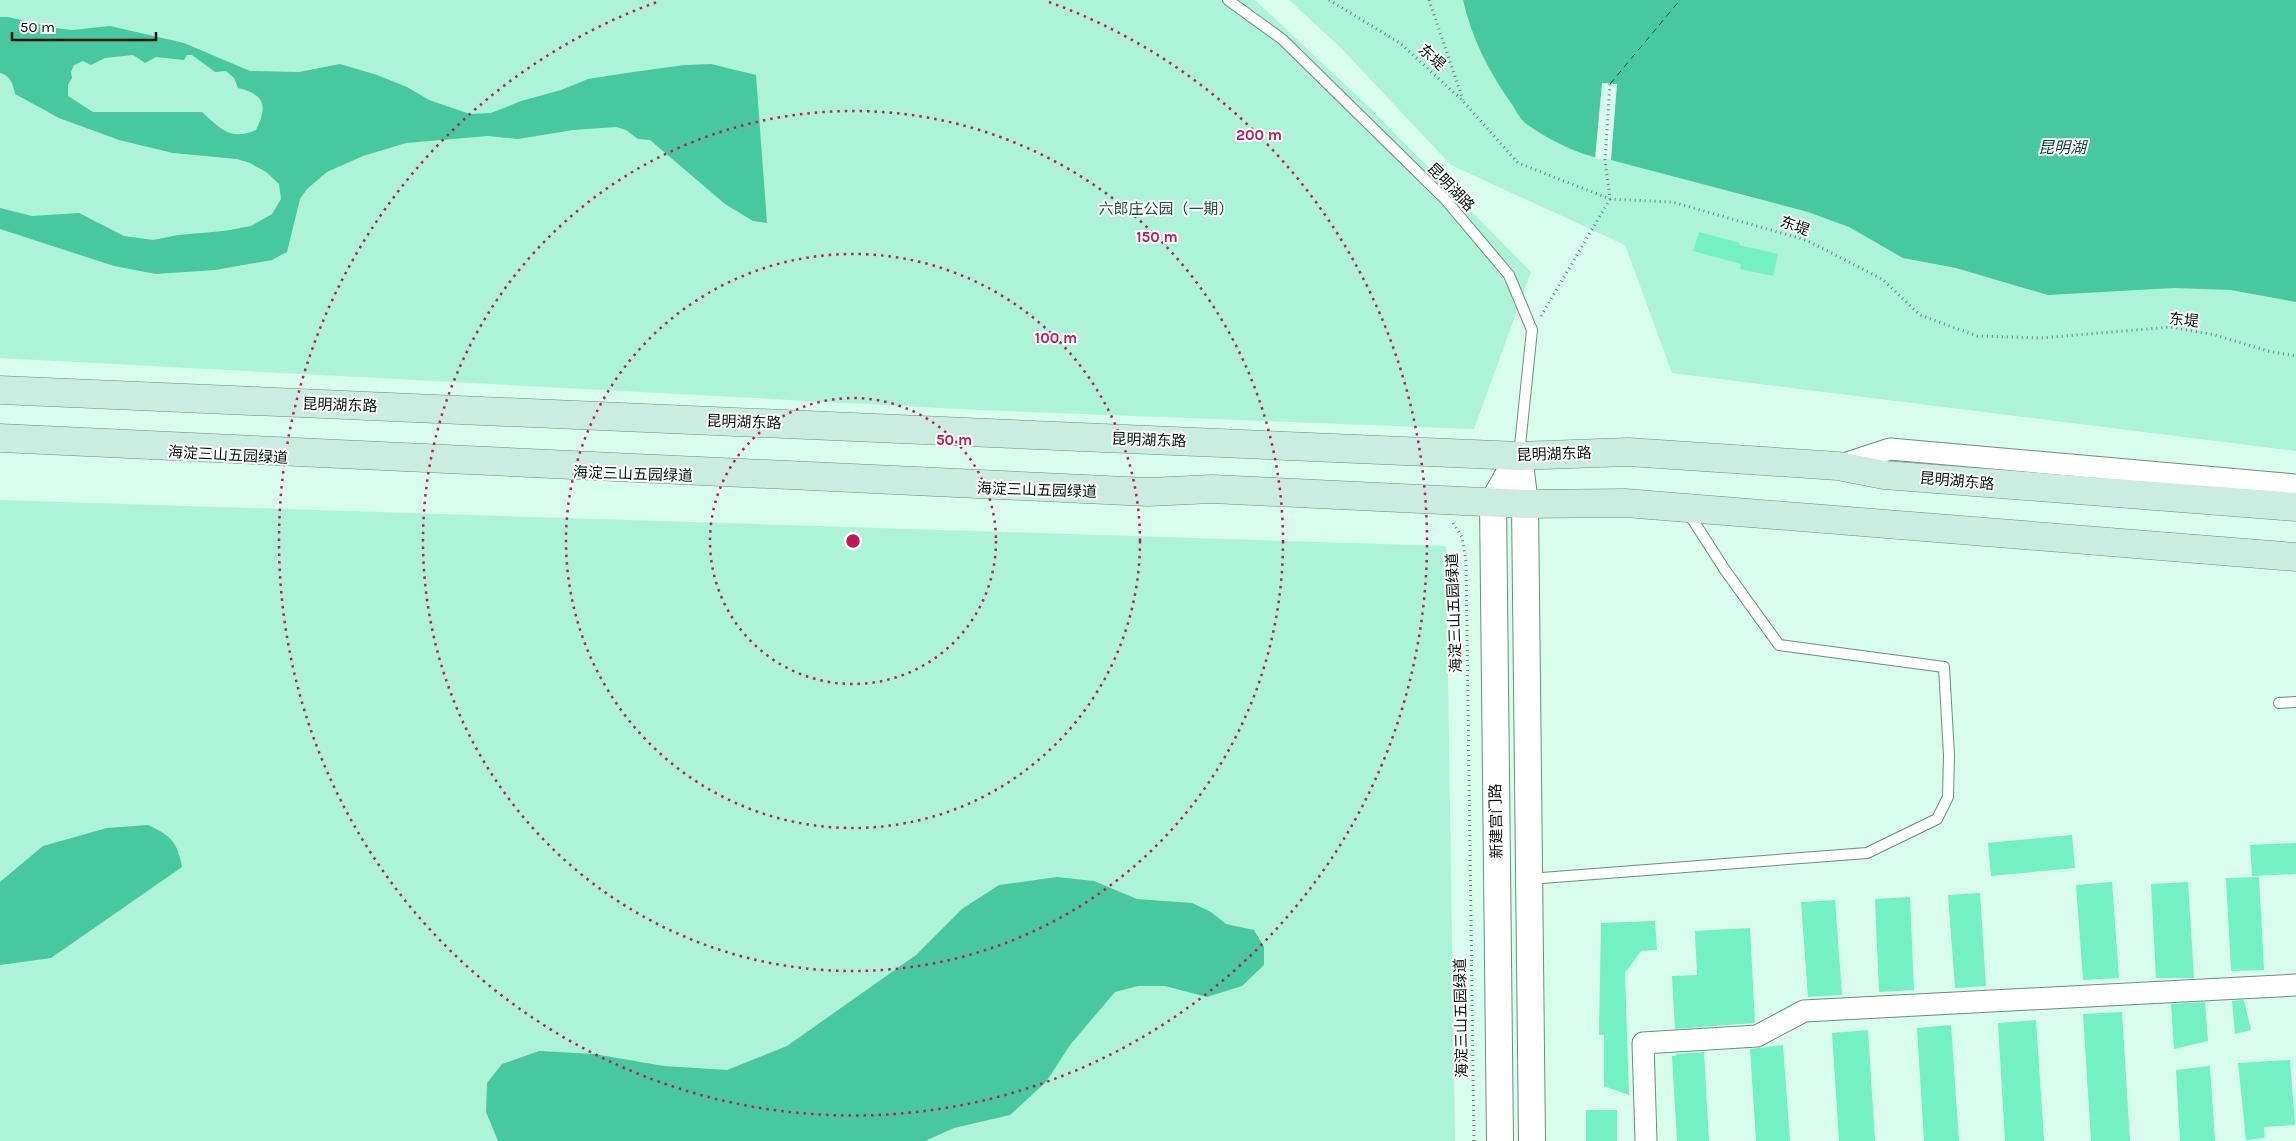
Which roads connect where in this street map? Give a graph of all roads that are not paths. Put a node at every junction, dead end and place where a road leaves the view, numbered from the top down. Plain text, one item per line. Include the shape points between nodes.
1 (1228, 0) edge
2 (0, 390) edge
3 (0, 438) edge
4 (1519, 456) junction
5 (1838, 466) junction
6 (2296, 485) edge
7 (1492, 502) junction
8 (1525, 504) junction
9 (2296, 507) edge
10 (1686, 508) junction
11 (2296, 557) edge
12 (2279, 702) dead end
13 (2296, 702) edge
14 (1529, 879) junction
15 (2296, 985) edge
16 (1500, 1141) edge
17 (1532, 1141) edge
18 (1646, 1141) edge

1 - 4 lane, 昆明湖路 via 1282,39 1452,207 1509,275 1532,330
2 - 4 main road, 昆明湖东路
3 - 7 main road via 1148,492 1212,489
4 - 5 main road, 昆明湖东路 via 1628,452
4 - 7 street
4 - 8 street
5 - 6 street via 1890,449
5 - 9 main road, 昆明湖东路 via 1884,475
7 - 8 main road
7 - 16 street, 新建宫门路
8 - 10 main road via 1625,503
8 - 14 street
10 - 11 main road
10 - 14 lane via 1725,570 1779,645 1944,667 1948,797 1937,819 1867,853
12 - 13 lane
14 - 17 street
15 - 18 street via 1804,1011 1757,1036 1643,1043

